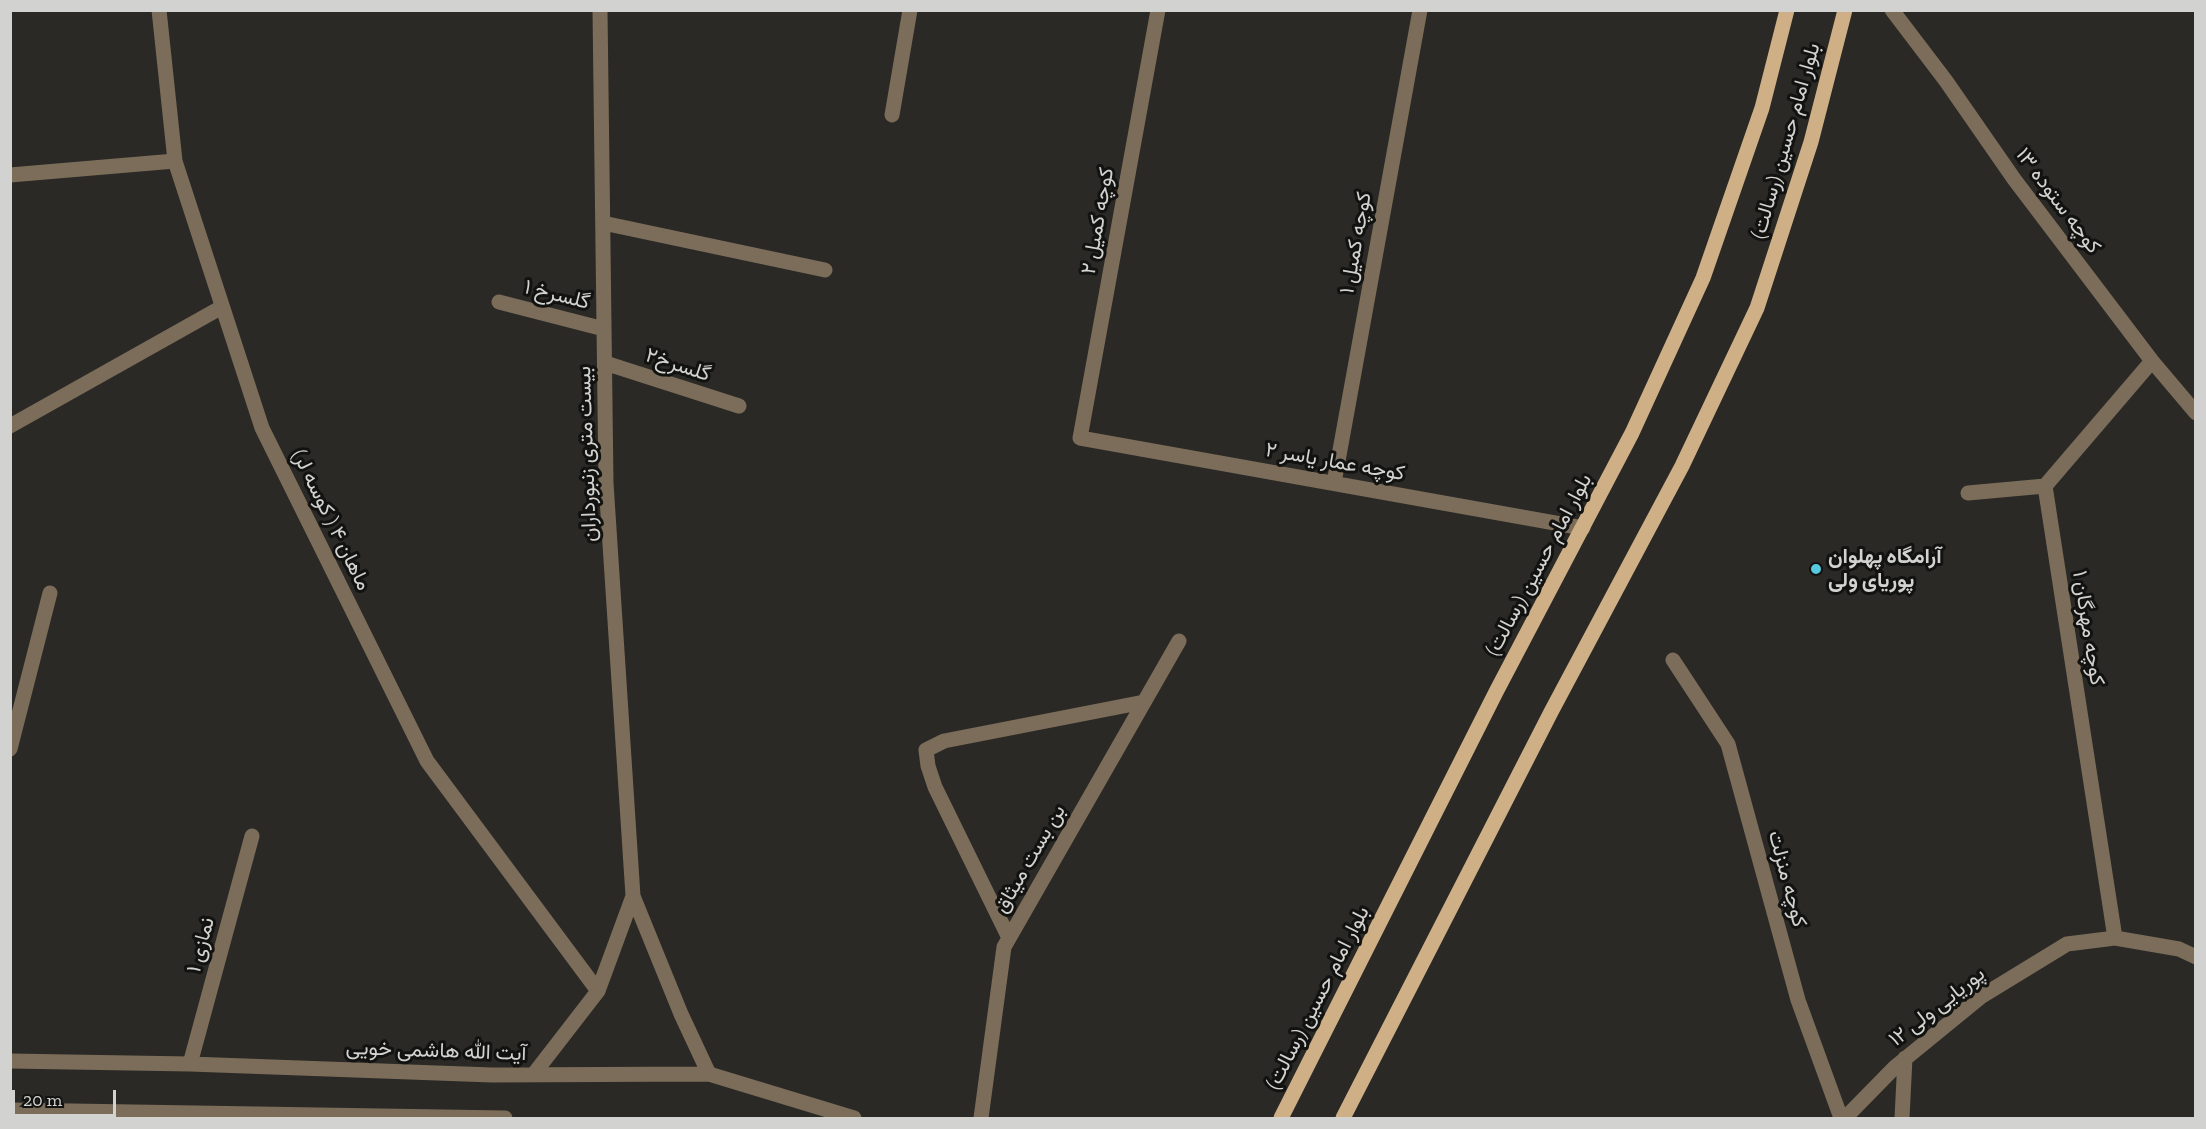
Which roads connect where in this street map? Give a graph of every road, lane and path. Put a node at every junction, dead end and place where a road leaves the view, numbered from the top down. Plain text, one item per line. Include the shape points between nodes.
1 (159, 10) edge
2 (600, 10) edge
3 (910, 10) edge
4 (1158, 10) edge
5 (1420, 10) edge
6 (1786, 10) edge
7 (1845, 10) edge
8 (1892, 10) edge
9 (892, 115) dead end
10 (175, 161) junction
11 (10, 175) edge
12 (603, 223) junction
13 (825, 270) dead end
14 (499, 302) dead end
15 (222, 307) junction
16 (604, 329) junction
17 (2152, 361) junction
18 (605, 363) junction
19 (739, 406) dead end
20 (2196, 413) edge
21 (10, 426) edge
22 (1080, 438) joint
23 (1334, 483) junction
24 (2045, 486) junction
25 (1968, 493) dead end
26 (1583, 528) junction
27 (50, 593) dead end
28 (1179, 641) dead end
29 (1673, 660) dead end
30 (1144, 702) junction
31 (10, 749) edge
32 (252, 836) dead end
33 (633, 897) junction
34 (1009, 938) junction
35 (2115, 938) junction
36 (2196, 957) edge
37 (598, 991) junction
38 (1905, 1058) junction
39 (10, 1061) edge
40 (190, 1064) junction
41 (709, 1074) junction
42 (534, 1075) junction
43 (10, 1110) edge
44 (152, 1115) edge
45 (367, 1117) edge
46 (505, 1119) edge
47 (854, 1119) edge
48 (981, 1119) edge
49 (1281, 1119) edge
50 (1343, 1119) edge
51 (1843, 1119) edge
52 (1902, 1119) edge

1 - 10 street, ماهان ۴ ( کوسه لر)
2 - 12 street, بیست متری زنبورداران
3 - 9 street
4 - 22 street, کوچه کمیل ۲
5 - 23 street, کوچه کمیل ۱
6 - 26 main road, بلوار امام حسین (رسالت) via 1762,108 1703,278 1632,433
7 - 50 main road, بلوار امام حسین (رسالت) via 1811,142 1757,308 1682,466
8 - 17 street, کوچه ستوده ۱۳
10 - 11 street
10 - 15 street, ماهان ۴ ( کوسه لر)
12 - 13 street
12 - 16 street, بیست متری زنبورداران
14 - 16 street, گلسرخ ۱
15 - 21 street
15 - 37 street, ماهان ۴ ( کوسه لر) via 262,428 427,761
16 - 18 street, بیست متری زنبورداران
17 - 20 street, کوچه ستوده ۱۳
17 - 24 street
18 - 19 street, گلسرخ۲
18 - 33 street, بیست متری زنبورداران via 606,483
22 - 23 street, کوچه عمار یاسر ۲
23 - 26 street, کوچه عمار یاسر ۲
24 - 25 street
24 - 35 street, کوچه مهرگان ۱
26 - 49 main road, بلوار امام حسین (رسالت)
27 - 31 street
28 - 30 street, بن بست میثاق
29 - 51 street, کوچه منزلت via 1728,744 1798,1000
30 - 34 street, بن بست میثاق
30 - 34 street via 944,741 926,750 935,787
32 - 40 street, نمازی ۱
33 - 37 street, بیست متری زنبورداران
33 - 41 street, بیست متری زنبورداران
34 - 48 street, بن بست میثاق via 1004,947
35 - 36 street via 2179,949
35 - 38 street, پوریایی ولی ۱۲ via 2067,944 1982,996
37 - 42 street, بیست متری زنبورداران
38 - 51 street, پوریایی ولی ۱۲
38 - 52 street
39 - 40 street, آیت الله هاشمی خویی
40 - 42 street, آیت الله هاشمی خویی
41 - 42 street, آیت الله هاشمی خویی
41 - 47 street, آیت الله هاشمی خویی
43 - 44 street
44 - 45 street
45 - 46 street

